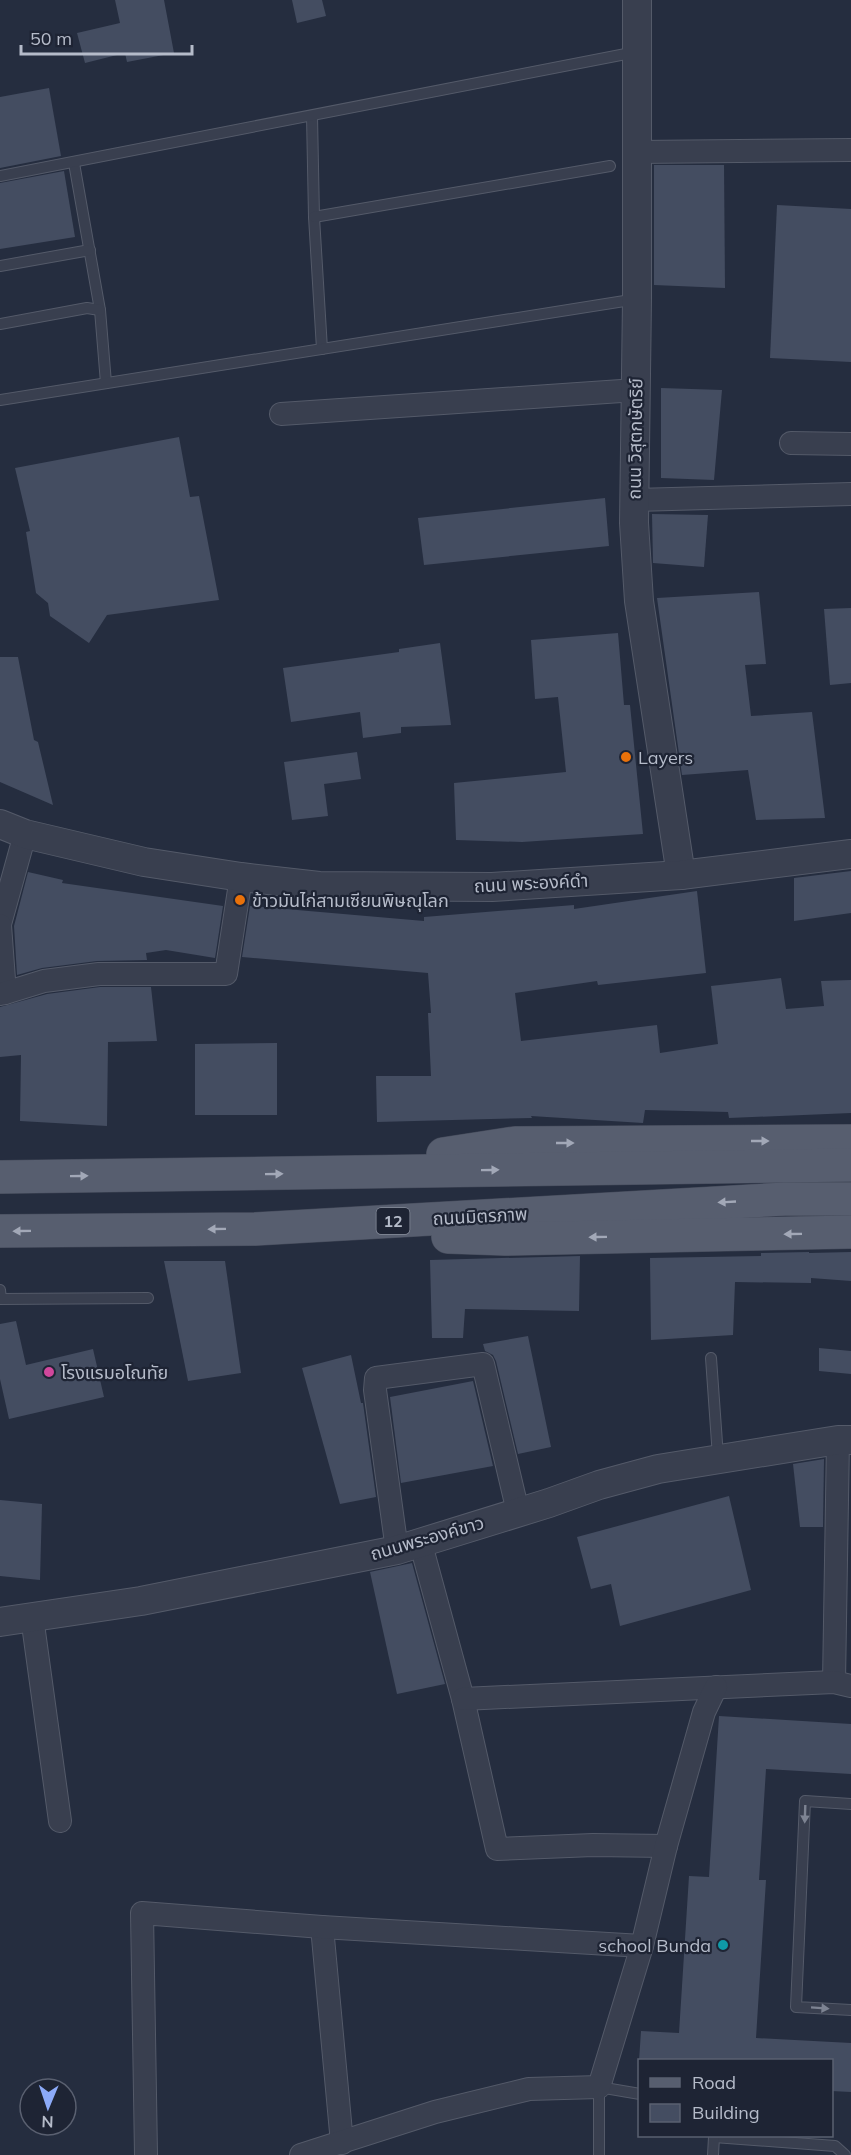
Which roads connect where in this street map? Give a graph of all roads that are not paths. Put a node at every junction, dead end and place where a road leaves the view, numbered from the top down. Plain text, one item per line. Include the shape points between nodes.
1 (637, 0) edge
2 (636, 52) junction
3 (312, 116) junction
4 (851, 150) edge
5 (637, 152) junction
6 (74, 163) junction
7 (610, 166) dead end
8 (0, 176) edge
9 (314, 217) junction
10 (90, 250) junction
11 (0, 266) edge
12 (637, 299) junction
13 (100, 310) junction
14 (0, 324) edge
15 (322, 349) junction
16 (106, 383) junction
17 (636, 390) junction
18 (0, 400) edge
19 (281, 414) dead end
20 (791, 443) dead end
21 (851, 444) edge
22 (851, 494) edge
23 (635, 500) junction
24 (13, 829) edge
25 (851, 854) edge
26 (681, 875) junction
27 (241, 877) junction
28 (0, 925) edge
29 (3, 993) edge
30 (851, 1140) edge
31 (851, 1165) edge
32 (320, 1173) junction
33 (0, 1177) edge
34 (851, 1198) edge
35 (255, 1228) junction
36 (0, 1231) edge
37 (851, 1232) edge
38 (0, 1290) edge
39 (148, 1298) dead end
40 (711, 1359) dead end
41 (844, 1440) edge
42 (718, 1460) junction
43 (518, 1512) junction
44 (408, 1546) junction
45 (32, 1617) junction
46 (0, 1622) edge
47 (842, 1684) edge
48 (716, 1687) junction
49 (463, 1699) junction
50 (851, 1804) edge
51 (60, 1821) dead end
52 (666, 1846) junction
53 (322, 1927) junction
54 (642, 1946) junction
55 (851, 2010) edge
56 (599, 2087) junction
57 (638, 2094) edge
58 (714, 2137) edge
59 (726, 2137) edge
60 (342, 2143) junction
61 (146, 2155) edge
62 (301, 2155) edge
63 (599, 2155) edge
64 (713, 2155) edge
65 (845, 2155) edge

1 - 2 street, ถนน วิสุตกษัตริย์
2 - 3 lane
2 - 5 street, ถนน วิสุตกษัตริย์
3 - 6 lane
3 - 9 lane
4 - 5 street
5 - 12 street, ถนน วิสุตกษัตริย์
6 - 8 lane
6 - 10 lane
7 - 9 lane
9 - 15 lane
10 - 11 lane
10 - 13 lane
12 - 15 lane
12 - 17 street, ถนน วิสุตกษัตริย์
13 - 14 lane via 87,308
13 - 16 lane
15 - 16 lane
16 - 18 lane
17 - 19 street
17 - 23 street, ถนน วิสุตกษัตริย์
20 - 21 street
22 - 23 street
23 - 26 street, ถนน วิสุตกษัตริย์ via 639,601
24 - 27 street, ถนน พระองค์ดำ via 144,862
24 - 28 street
25 - 26 street, ถนน พระองค์ดำ
26 - 27 street, ถนน พระองค์ดำ via 492,886 319,886
27 - 29 street via 226,974 99,974 44,981
28 - 29 street
32 -> 30 main road via 515,1143
32 -> 31 main road
33 -> 32 main road
34 -> 35 main road, ถนนมิตรภาพ / 12
35 -> 36 main road, ถนนมิตรภาพ / 12
37 -> 35 main road via 505,1239
38 - 39 lane via 1,1299
40 - 42 lane
41 - 42 street, ถนนพระองค์ขาว
41 - 47 street
42 - 43 street, ถนนพระองค์ขาว via 599,1485
43 - 44 street, ถนนพระองค์ขาว
43 - 44 street via 483,1364 376,1378 375,1390
44 - 45 street, ถนนพระองค์ขาว via 141,1601
44 - 49 street
45 - 46 street, ถนนพระองค์ขาว
45 - 51 street
47 - 48 street
48 - 49 street
48 - 52 street via 704,1712
49 - 52 street via 497,1849
50 -> 55 lane via 805,1802 796,2007
52 - 54 street
53 - 54 street
53 - 60 street
53 - 61 street via 142,1913
54 - 56 street
56 - 57 lane
56 - 60 street via 529,2089 435,2112
56 - 63 lane
58 - 64 lane
59 - 65 lane via 835,2146
60 - 62 street

